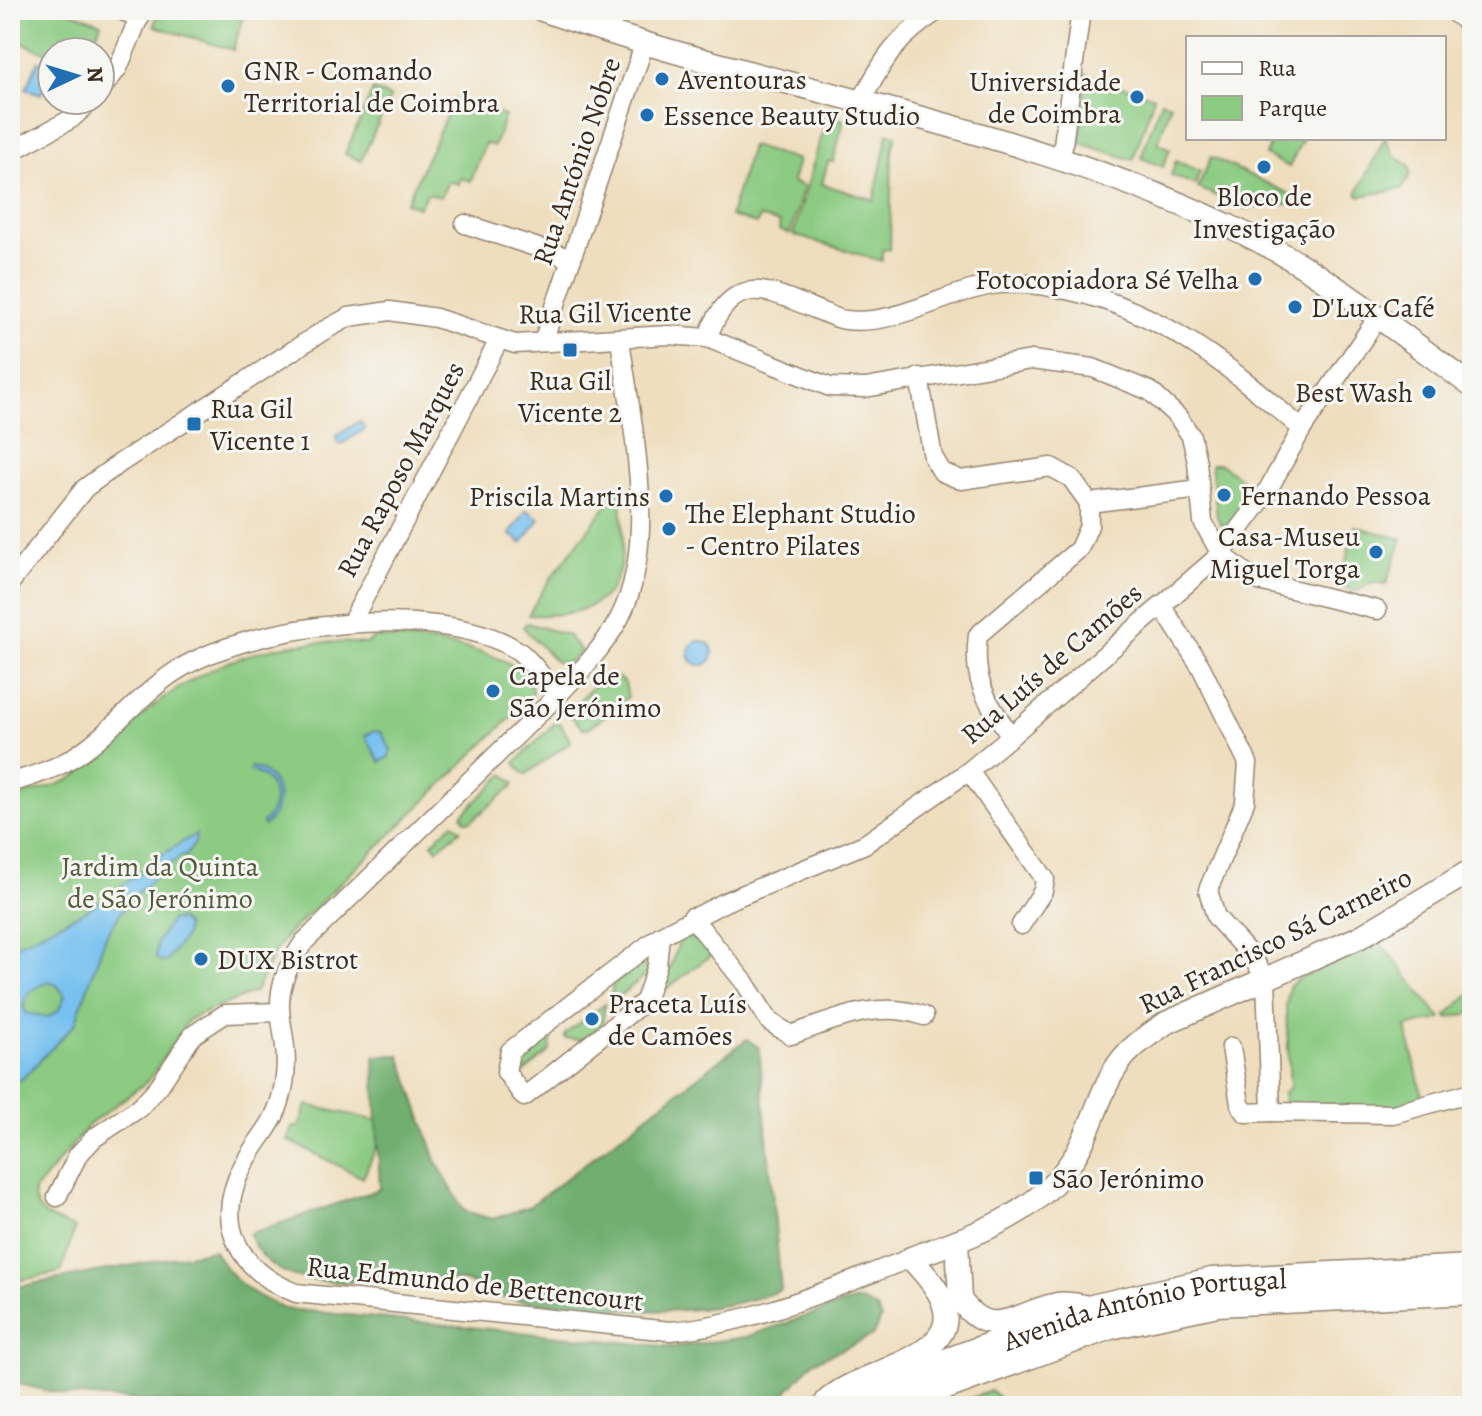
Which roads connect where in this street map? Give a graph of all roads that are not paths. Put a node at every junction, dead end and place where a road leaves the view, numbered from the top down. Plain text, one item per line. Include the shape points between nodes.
1 (120, 10) edge
2 (542, 10) edge
3 (939, 10) edge
4 (1081, 10) edge
5 (1454, 10) edge
6 (141, 14) edge
7 (1472, 24) edge
8 (645, 42) junction
9 (116, 71) edge
10 (861, 101) junction
11 (74, 116) edge
12 (10, 152) edge
13 (1061, 160) junction
14 (465, 224) dead end
15 (572, 259) junction
16 (1378, 317) junction
17 (707, 338) junction
18 (620, 339) junction
19 (499, 340) junction
20 (543, 342) junction
21 (919, 377) junction
22 (1472, 386) edge
23 (1302, 429) junction
24 (1200, 489) junction
25 (1089, 503) junction
26 (1221, 554) junction
27 (10, 583) edge
28 (1161, 605) junction
29 (1377, 610) dead end
30 (351, 623) junction
31 (558, 695) junction
32 (1011, 736) junction
33 (969, 771) junction
34 (10, 783) edge
35 (1472, 870) edge
36 (692, 917) junction
37 (1021, 925) dead end
38 (660, 936) junction
39 (1266, 979) junction
40 (278, 1012) junction
41 (924, 1016) dead end
42 (1231, 1047) dead end
43 (1472, 1092) edge
44 (1271, 1112) junction
45 (57, 1197) dead end
46 (957, 1241) junction
47 (911, 1258) junction
48 (1472, 1269) edge
49 (1472, 1290) edge
50 (1096, 1308) junction
51 (822, 1406) edge
52 (829, 1406) edge
53 (889, 1406) edge

1 - 6 street
2 - 8 street
3 - 10 street via 906,32
4 - 13 street
5 - 7 street
6 - 9 street
8 - 10 street
8 - 15 street, Rua António Nobre
10 - 13 street
11 - 12 street
13 - 16 street via 1231,226
14 - 15 street
15 - 20 street, Rua António Nobre
16 - 22 street
16 - 23 street, Rua Luís de Camões
17 - 18 street, Rua Gil Vicente
17 - 21 street, Rua Gil Vicente via 830,387 865,388
17 - 23 street via 725,304 749,290 770,290 843,320 858,320 905,312 993,285 1043,285 1107,299 1172,328 1240,375
18 - 20 street, Rua Gil Vicente
18 - 31 street, Rua Edmundo de Bettencourt via 639,498 639,555 619,618 596,655
19 - 20 street, Rua Gil Vicente
19 - 27 street, Rua Gil Vicente via 413,312 372,311 349,317 85,488
19 - 30 street, Rua Raposo Marques
21 - 24 street, Rua Gil Vicente via 1031,360 1093,368 1150,391 1178,417 1191,436
21 - 25 street via 933,457 942,472 961,480 1051,467 1071,478
23 - 26 street, Rua Luís de Camões via 1265,495
24 - 25 street
24 - 26 street, Rua Gil Vicente via 1203,522
25 - 32 street via 1089,526 1079,549 978,635 975,661 983,694
26 - 28 street, Rua Luís de Camões
26 - 29 street via 1255,580
28 - 32 street, Rua Luís de Camões
28 - 39 street via 1201,667 1248,763 1245,802 1208,890 1216,917
30 - 31 street via 470,631 518,651
30 - 34 street via 285,630 224,646 170,675 65,763
31 - 40 street, Rua Edmundo de Bettencourt via 304,942 288,964
32 - 33 street, Rua Luís de Camões
33 - 36 street, Rua Luís de Camões via 865,844
33 - 37 street via 1045,879
35 - 39 street, Rua Francisco Sá Carneiro via 1360,937
36 - 38 street, Rua Luís de Camões
36 - 41 street via 770,1022 791,1035 865,1010 905,1009
38 - 38 street, Rua Luís de Camões via 510,1051 506,1072 524,1097 645,1001
39 - 44 street
39 - 46 street, Rua Francisco Sá Carneiro via 1166,1023 1141,1041 1121,1059 1072,1161 1049,1188 1007,1221
40 - 45 street via 225,1014 193,1035 139,1108 78,1155
40 - 47 street, Rua Edmundo de Bettencourt via 285,1081 276,1114 236,1181 230,1216 233,1235 250,1264 296,1293 670,1331 764,1314
42 - 44 street via 1240,1104 1246,1113
43 - 44 street via 1393,1114
46 - 47 street, Rua Francisco Sá Carneiro
46 - 50 street via 960,1299 978,1317 1007,1323 1058,1304
47 - 51 street via 943,1304 936,1342 918,1356 850,1383
48 - 50 main road, Avenida António Portugal via 1212,1282
49 - 53 main road, Avenida António Portugal via 1217,1302 1110,1325
50 - 52 main road, Avenida António Portugal

